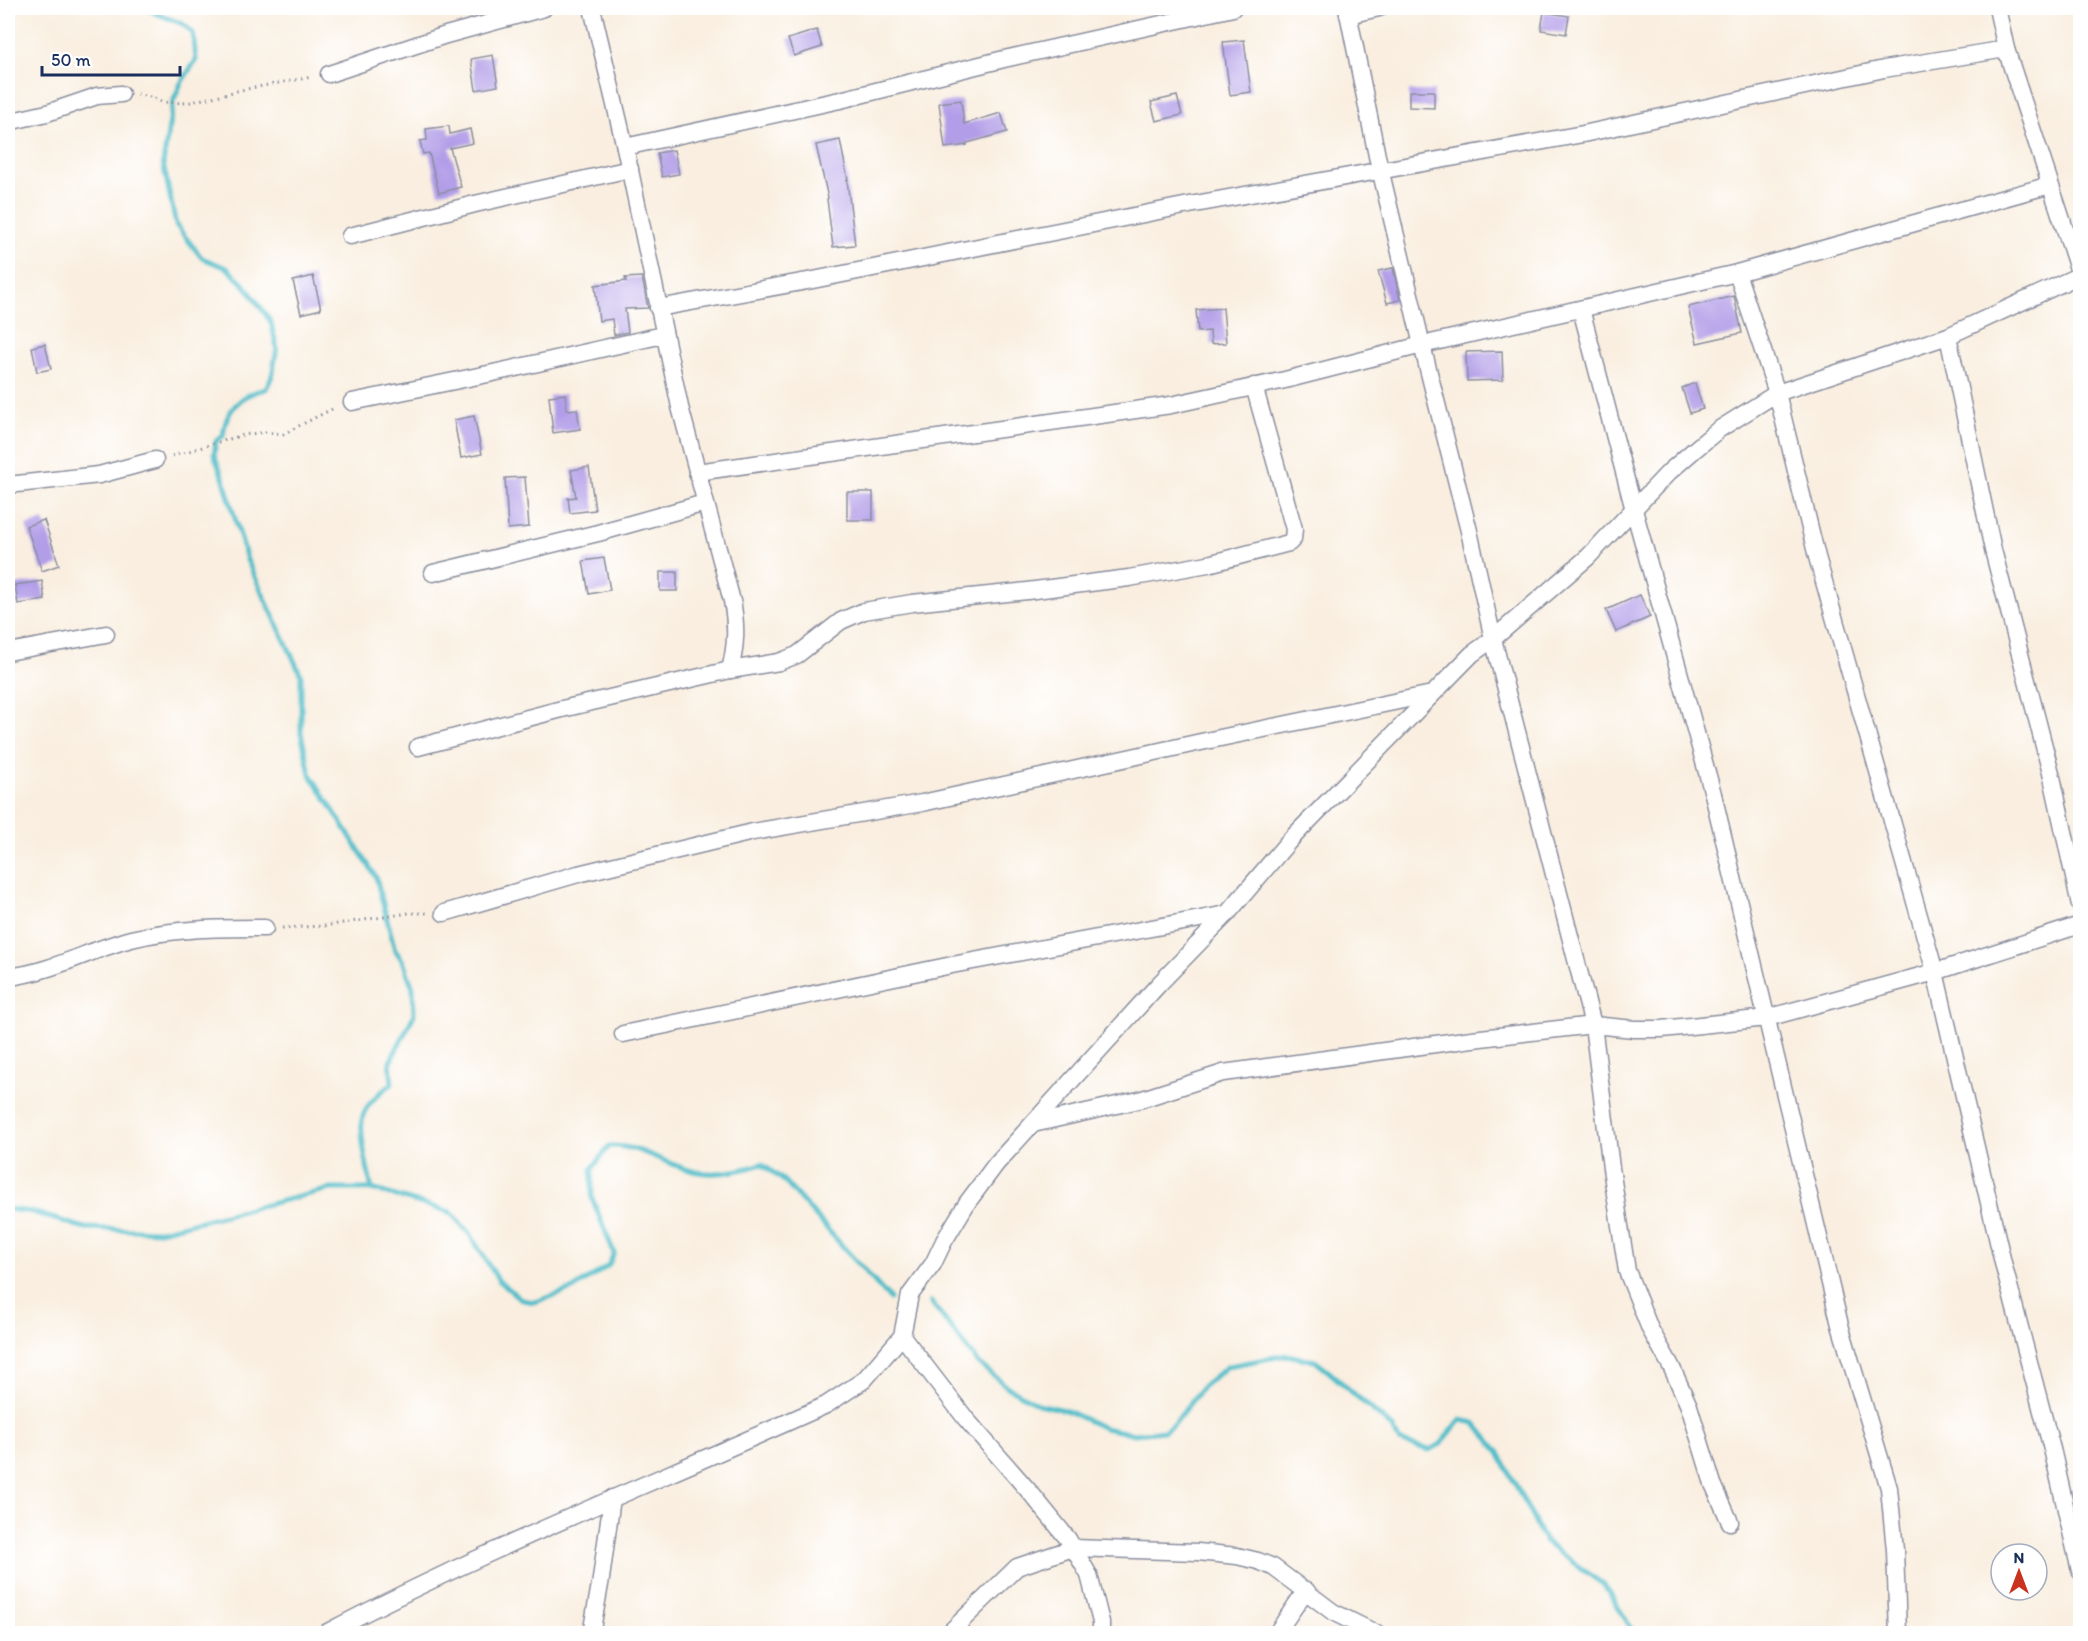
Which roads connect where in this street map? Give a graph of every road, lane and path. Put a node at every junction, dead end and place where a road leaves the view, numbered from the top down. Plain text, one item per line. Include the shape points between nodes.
1 (544, 8) edge
2 (591, 8) edge
3 (1233, 8) edge
4 (1379, 8) edge
5 (1997, 8) edge
6 (2006, 8) edge
7 (1348, 11) edge
8 (2006, 49) junction
9 (329, 74) joint
10 (121, 94) joint
11 (8, 122) edge
12 (625, 147) junction
13 (630, 169) junction
14 (1380, 171) junction
15 (2050, 185) junction
16 (350, 236) dead end
17 (1737, 273) junction
18 (2080, 275) edge
19 (658, 308) junction
20 (1581, 309) junction
21 (663, 335) junction
22 (1948, 336) junction
23 (1422, 345) junction
24 (1254, 386) junction
25 (1777, 393) junction
26 (352, 402) joint
27 (155, 460) joint
28 (697, 472) junction
29 (8, 485) edge
30 (705, 503) junction
31 (1634, 510) junction
32 (433, 573) dead end
33 (106, 634) dead end
34 (1493, 639) junction
35 (8, 652) edge
36 (730, 670) junction
37 (1432, 694) junction
38 (418, 747) dead end
39 (2080, 905) edge
40 (444, 913) joint
41 (1227, 914) junction
42 (2080, 925) edge
43 (265, 928) joint
44 (1935, 972) junction
45 (8, 977) edge
46 (1767, 1018) junction
47 (1593, 1025) junction
48 (623, 1034) dead end
49 (1033, 1124) junction
50 (902, 1336) junction
51 (612, 1498) junction
52 (1730, 1522) dead end
53 (1073, 1548) junction
54 (2080, 1571) edge
55 (1306, 1590) junction
56 (324, 1634) edge
57 (591, 1634) edge
58 (948, 1634) edge
59 (1101, 1634) edge
60 (1276, 1634) edge
61 (1377, 1634) edge
62 (1898, 1634) edge

1 - 9 street
2 - 12 street
3 - 12 street
4 - 7 street
5 - 6 street
5 - 8 street
7 - 14 street
8 - 14 street via 1884,69 1582,134
8 - 15 street
9 - 10 path via 187,103
10 - 11 street via 97,96
12 - 13 street
13 - 16 street
13 - 19 street
14 - 19 street
14 - 23 street
15 - 17 street
15 - 18 street
17 - 20 street
17 - 25 street
18 - 22 street
19 - 21 street
20 - 23 street
20 - 31 street
21 - 26 street
21 - 28 street
22 - 25 street
22 - 39 street via 1993,550 2052,777
23 - 24 street
23 - 34 street
24 - 28 street via 1171,405
24 - 36 street via 1294,530 1289,543 1208,564 1129,578 864,611 841,621 797,655
25 - 31 street via 1718,430 1669,472
25 - 44 street via 1817,557
26 - 27 path via 321,413 283,434 243,435
27 - 29 street via 99,475
28 - 30 street
30 - 32 street
30 - 36 street via 735,614 735,648
31 - 34 street via 1588,557
31 - 46 street via 1713,794
33 - 35 street
34 - 37 street
34 - 47 street
36 - 38 street
37 - 40 street via 922,803 753,832 540,884
37 - 41 street via 1289,841
40 - 43 path via 409,913 324,927
41 - 48 street via 952,965
41 - 49 street
42 - 44 street
43 - 45 street via 160,933 115,944 44,970
44 - 46 street
44 - 54 street
46 - 47 street via 1662,1029
46 - 62 street via 1840,1325 1889,1488
47 - 49 street via 1223,1073 1139,1100
47 - 52 street via 1627,1271 1650,1329 1689,1406
49 - 50 street via 996,1164 910,1295
50 - 51 street via 864,1380 826,1405
50 - 53 street
51 - 56 street via 409,1590
51 - 57 street
53 - 55 street via 1237,1556 1273,1567
53 - 58 street via 1017,1567
53 - 59 street via 1089,1575
55 - 60 street
55 - 61 street via 1333,1612

